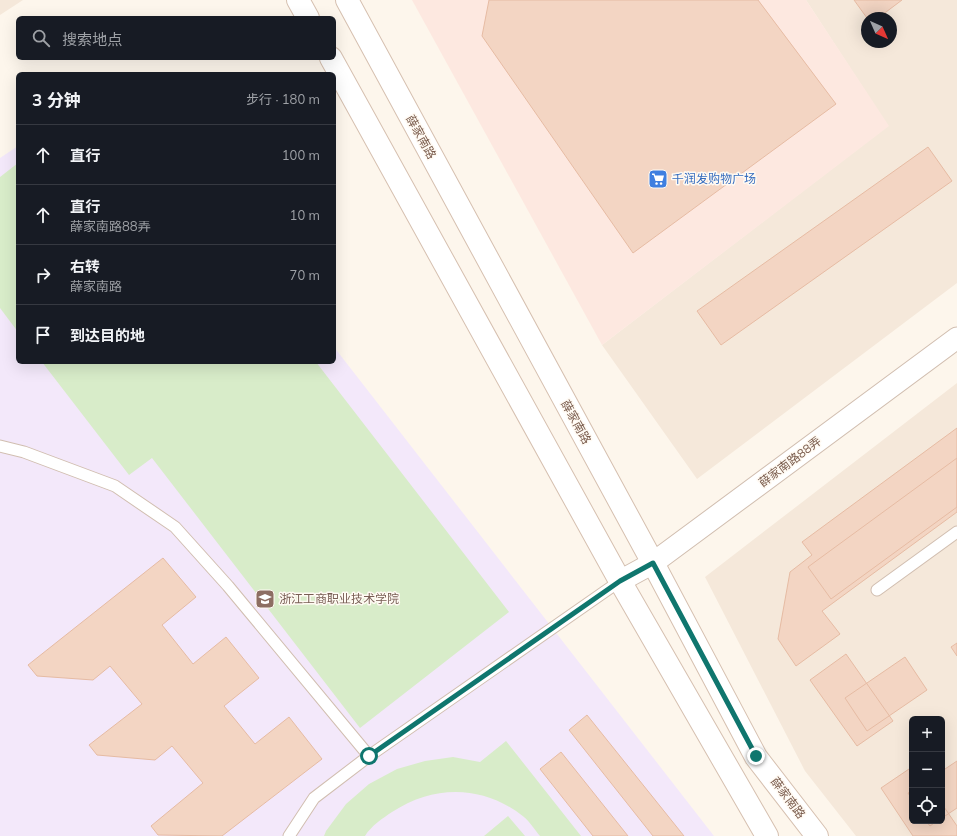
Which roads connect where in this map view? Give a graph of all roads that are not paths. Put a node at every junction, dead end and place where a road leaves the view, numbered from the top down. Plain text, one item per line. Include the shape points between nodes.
1 (298, 0) edge
2 (347, 0) edge
3 (307, 16) edge
4 (332, 60) edge
5 (957, 338) edge
6 (0, 446) edge
7 (957, 532) edge
8 (653, 563) junction
9 (620, 581) junction
10 (877, 590) dead end
11 (369, 756) junction
12 (289, 836) edge
13 (767, 836) edge
14 (817, 836) edge

1 - 3 main road
2 - 8 main road, 薛家南路
4 - 9 main road
5 - 8 street, 薛家南路88弄
6 - 11 lane via 24,452 115,486 175,527 228,586
7 - 10 lane
8 - 9 street, 薛家南路88弄
8 - 14 main road, 薛家南路 via 756,756
9 - 11 lane
9 - 13 main road
11 - 12 lane via 314,798

